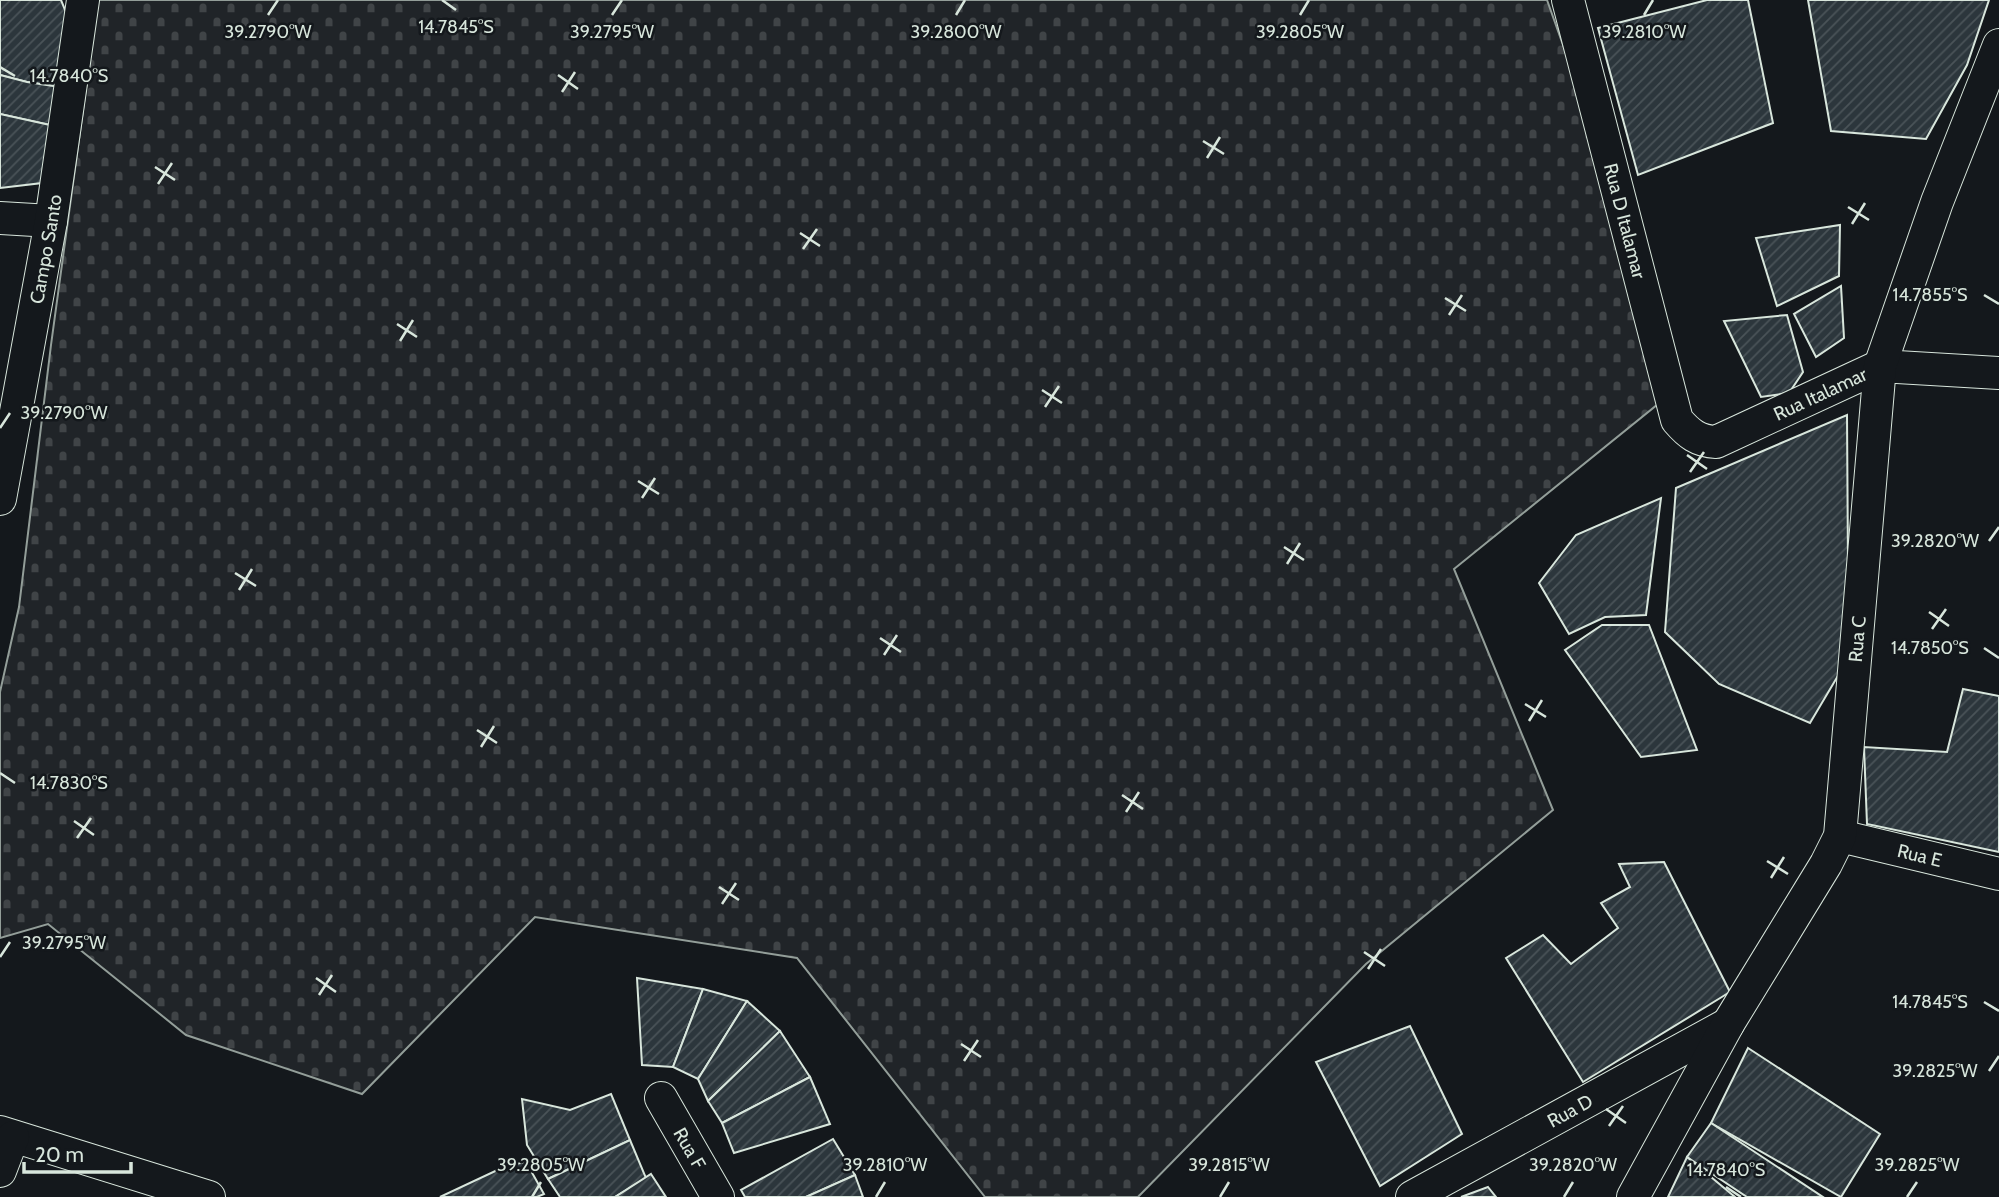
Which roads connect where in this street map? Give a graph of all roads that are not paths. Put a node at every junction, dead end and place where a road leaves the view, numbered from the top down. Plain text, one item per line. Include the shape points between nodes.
1 (83, 0) edge
2 (1570, 0) edge
3 (1999, 45) edge
4 (0, 218) edge
5 (51, 221) junction
6 (1880, 366) junction
7 (1999, 373) edge
8 (1690, 435) joint
9 (0, 499) edge
10 (1839, 836) junction
11 (1999, 874) edge
12 (1728, 1024) junction
13 (661, 1098) dead end
14 (6, 1134) edge
15 (0, 1171) edge
16 (209, 1197) edge
17 (718, 1197) edge
18 (1412, 1197) edge
19 (1633, 1197) edge

1 - 5 street, Campo Santo
2 - 8 street, Rua D Italamar via 1677,420
3 - 6 street, Rua C via 1937,202
4 - 5 street
5 - 9 street, Campo Santo
6 - 7 street, Rua Italamar
6 - 8 street, Rua Italamar via 1716,442
6 - 10 street, Rua C
10 - 11 street, Rua E
10 - 12 street, Rua C
12 - 18 street, Rua D
12 - 19 street, Rua C
13 - 17 street, Rua F
14 - 15 street
14 - 16 street

